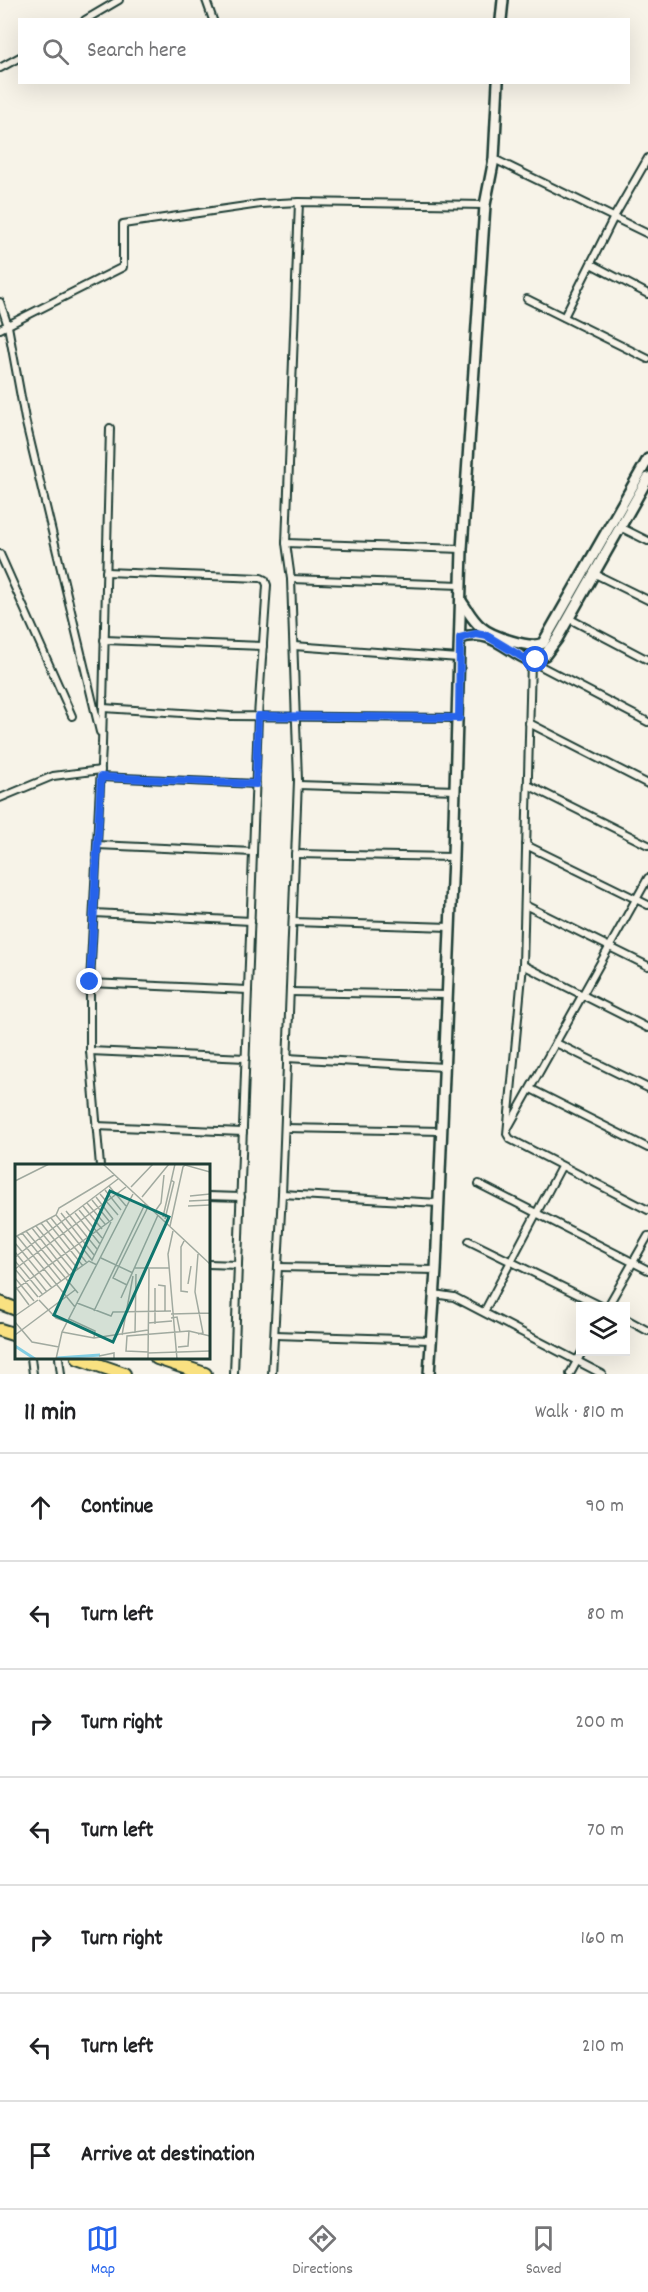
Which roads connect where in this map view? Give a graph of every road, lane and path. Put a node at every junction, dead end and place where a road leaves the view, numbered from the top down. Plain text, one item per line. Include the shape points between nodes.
1 (119, 0) edge
2 (207, 0) edge
3 (503, 0) edge
4 (88, 18) edge
5 (212, 18) edge
6 (501, 18) edge
7 (18, 58) edge
8 (0, 68) edge
9 (498, 84) edge
10 (494, 159) junction
11 (647, 162) edge
12 (299, 202) junction
13 (485, 205) junction
14 (614, 217) junction
15 (648, 234) edge
16 (591, 264) junction
17 (648, 294) edge
18 (527, 299) dead end
19 (0, 302) edge
20 (564, 317) junction
21 (8, 326) junction
22 (0, 329) edge
23 (648, 359) edge
24 (110, 428) dead end
25 (648, 459) edge
26 (648, 479) edge
27 (620, 527) junction
28 (648, 541) edge
29 (286, 543) junction
30 (462, 549) junction
31 (0, 554) edge
32 (106, 572) junction
33 (593, 573) junction
34 (291, 579) junction
35 (460, 585) junction
36 (648, 600) edge
37 (461, 601) junction
38 (568, 618) junction
39 (460, 638) junction
40 (104, 640) junction
41 (263, 646) junction
42 (294, 646) junction
43 (459, 658) junction
44 (648, 660) edge
45 (531, 661) junction
46 (103, 708) junction
47 (72, 716) dead end
48 (258, 716) junction
49 (296, 717) junction
50 (459, 718) junction
51 (648, 722) edge
52 (529, 723) junction
53 (102, 744) junction
54 (101, 774) junction
55 (256, 784) junction
56 (648, 784) edge
57 (298, 785) junction
58 (528, 785) junction
59 (456, 790) junction
60 (0, 798) edge
61 (97, 845) junction
62 (526, 845) junction
63 (648, 845) edge
64 (254, 852) junction
65 (295, 854) junction
66 (453, 857) junction
67 (648, 878) edge
68 (636, 899) junction
69 (525, 905) junction
70 (648, 905) edge
71 (94, 913) junction
72 (251, 921) junction
73 (292, 922) junction
74 (450, 927) junction
75 (610, 947) junction
76 (523, 965) junction
77 (648, 966) edge
78 (90, 982) junction
79 (248, 990) junction
80 (290, 992) junction
81 (447, 994) junction
82 (583, 995) junction
83 (648, 1028) edge
84 (556, 1043) junction
85 (90, 1051) junction
86 (246, 1058) junction
87 (287, 1058) junction
88 (444, 1067) junction
89 (648, 1088) edge
90 (531, 1089) junction
91 (96, 1126) junction
92 (285, 1128) junction
93 (507, 1129) junction
94 (442, 1131) junction
95 (243, 1132) junction
96 (648, 1148) edge
97 (100, 1164) edge
98 (561, 1167) junction
99 (479, 1184) dead end
100 (282, 1194) junction
101 (210, 1196) edge
102 (241, 1197) junction
103 (439, 1203) junction
104 (648, 1210) edge
105 (536, 1213) junction
106 (648, 1236) edge
107 (469, 1241) dead end
108 (510, 1262) junction
109 (633, 1262) junction
110 (210, 1264) edge
111 (238, 1265) junction
112 (278, 1267) junction
113 (436, 1270) junction
114 (648, 1270) edge
115 (434, 1294) junction
116 (593, 1302) edge
117 (610, 1302) edge
118 (0, 1303) edge
119 (15, 1309) edge
120 (484, 1312) junction
121 (630, 1321) edge
122 (0, 1330) edge
123 (648, 1331) edge
124 (15, 1335) edge
125 (275, 1335) junction
126 (431, 1340) junction
127 (580, 1356) edge
128 (31, 1359) edge
129 (59, 1359) edge
130 (81, 1359) edge
131 (160, 1359) edge
132 (577, 1361) junction
133 (33, 1374) edge
134 (61, 1374) edge
135 (124, 1374) edge
136 (205, 1374) edge
137 (234, 1374) edge
138 (272, 1374) edge
139 (429, 1374) edge
140 (570, 1374) edge
141 (602, 1374) edge

1 - 4 street
2 - 5 street
3 - 6 street
7 - 8 street
9 - 10 street
10 - 13 street
10 - 14 street
11 - 14 street
12 - 13 street
12 - 21 street via 123,224 123,267
12 - 29 street
13 - 30 street
14 - 15 street
14 - 16 street
16 - 17 street
16 - 20 street
18 - 20 street
19 - 21 street
20 - 23 street
21 - 22 street
21 - 53 street via 25,419
24 - 32 street
25 - 37 street via 543,643 528,645 489,633 477,624
26 - 27 street
27 - 28 street
27 - 33 street
29 - 30 street
29 - 34 street
30 - 35 street
31 - 47 street
32 - 40 street
32 - 41 street via 261,578 267,585
33 - 36 street
33 - 38 street
34 - 35 street
34 - 42 street
35 - 37 street
37 - 39 street
38 - 44 street
38 - 45 street via 549,650
39 - 43 street
39 - 45 street via 487,636
40 - 41 street
40 - 46 street
41 - 48 street
42 - 43 street
42 - 49 street
43 - 50 street
45 - 51 street
45 - 52 street
46 - 48 street
46 - 53 street
48 - 49 street
48 - 55 street
49 - 50 street
49 - 57 street
50 - 59 street
52 - 56 street
52 - 58 street
53 - 54 street
54 - 55 street
54 - 60 street via 53,776
54 - 61 street
55 - 64 street
57 - 59 street
57 - 65 street
58 - 62 street
58 - 63 street
59 - 66 street
61 - 64 street
61 - 71 street
62 - 68 street
62 - 69 street
64 - 72 street
65 - 66 street
65 - 73 street
66 - 74 street
67 - 68 street
68 - 70 street
68 - 75 street
69 - 75 street
69 - 76 street
71 - 72 street
71 - 78 street
72 - 79 street
73 - 74 street
73 - 80 street
74 - 81 street
75 - 77 street
75 - 82 street
76 - 82 street
76 - 93 street
78 - 79 street
78 - 85 street
79 - 86 street
80 - 81 street
80 - 87 street
81 - 88 street
82 - 83 street
82 - 84 street
84 - 89 street
84 - 90 street
85 - 86 street
85 - 91 street
86 - 95 street
87 - 88 street
87 - 92 street
88 - 94 street
90 - 93 street
90 - 96 street
91 - 95 street
91 - 97 street
92 - 94 street
92 - 100 street
93 - 98 street via 510,1139
94 - 103 street
95 - 102 street
98 - 104 street
98 - 105 street
99 - 105 street
100 - 103 street
100 - 112 street
101 - 102 street
102 - 111 street
103 - 113 street
105 - 108 street
105 - 109 street
106 - 109 street
107 - 108 street
108 - 116 street
108 - 120 street
109 - 114 street
109 - 117 street
110 - 111 street
111 - 137 street
112 - 113 street
112 - 125 street
113 - 115 street
115 - 120 street via 454,1297
115 - 126 street
118 - 119 highway
120 - 132 street
121 - 123 street
122 - 124 highway
125 - 126 street
125 - 138 street
126 - 139 street
127 - 132 street
128 - 133 street
129 - 134 street
130 - 135 highway
131 - 136 highway
132 - 140 street
132 - 141 street

